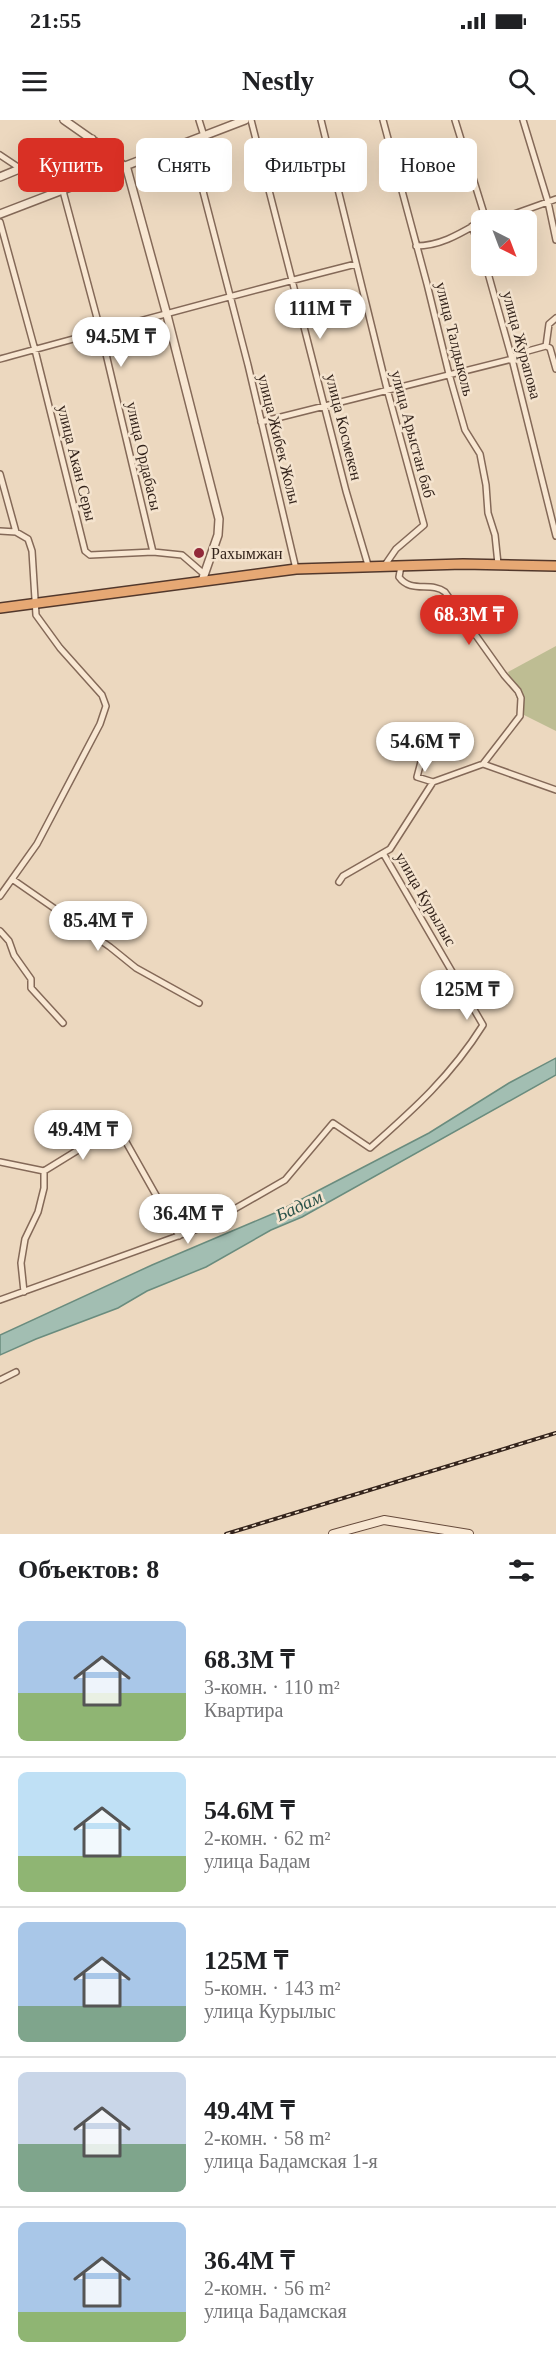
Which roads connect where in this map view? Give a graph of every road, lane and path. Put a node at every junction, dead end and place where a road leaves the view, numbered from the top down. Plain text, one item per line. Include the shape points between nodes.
1 (64, 120) edge
2 (199, 120) edge
3 (245, 120) edge
4 (321, 120) edge
5 (382, 120) edge
6 (455, 120) edge
7 (523, 120) edge
8 (204, 136) junction
9 (91, 138) edge
10 (198, 138) edge
11 (0, 155) edge
12 (136, 162) edge
13 (18, 167) edge
14 (124, 167) joint
15 (18, 170) edge
16 (0, 177) edge
17 (60, 192) edge
18 (63, 192) edge
19 (203, 192) edge
20 (556, 199) edge
21 (548, 202) junction
22 (480, 210) edge
23 (519, 210) edge
24 (0, 214) edge
25 (0, 222) edge
26 (471, 227) edge
27 (556, 240) edge
28 (416, 246) junction
29 (356, 264) junction
30 (489, 276) edge
31 (293, 280) junction
32 (230, 296) junction
33 (167, 315) junction
34 (556, 318) edge
35 (101, 333) junction
36 (546, 346) junction
37 (35, 350) junction
38 (0, 359) edge
39 (512, 359) junction
40 (556, 369) edge
41 (449, 374) junction
42 (387, 389) junction
43 (325, 404) junction
44 (261, 422) junction
45 (0, 474) edge
46 (0, 531) edge
47 (15, 532) junction
48 (556, 536) edge
49 (153, 552) junction
50 (402, 564) junction
51 (498, 564) junction
52 (385, 565) junction
53 (368, 566) junction
54 (556, 566) edge
55 (296, 569) junction
56 (203, 578) junction
57 (35, 603) junction
58 (0, 608) edge
59 (428, 735) dead end
60 (483, 764) junction
61 (433, 782) junction
62 (556, 790) edge
63 (383, 853) junction
64 (12, 879) junction
65 (339, 882) dead end
66 (0, 896) edge
67 (0, 931) edge
68 (199, 1003) dead end
69 (63, 1023) dead end
70 (0, 1162) edge
71 (44, 1171) junction
72 (179, 1236) junction
73 (24, 1292) junction
74 (0, 1300) edge
75 (16, 1372) dead end
76 (0, 1380) edge
77 (333, 1534) edge
78 (470, 1534) edge

1 - 9 street
2 - 8 street
3 - 8 street
3 - 31 street, улица Космекен
4 - 29 street, улица Арыстан баб
5 - 28 street, улица Талдыколь
6 - 22 street
7 - 21 street
8 - 10 street
11 - 13 street
12 - 14 street
14 - 33 street
15 - 16 street
17 - 24 street
18 - 35 street, улица Ордабасы
19 - 32 street, улица Жибек Жолы
20 - 21 street
21 - 23 street
21 - 27 street
25 - 37 street, улица Акан Серы
26 - 28 street via 443,242
28 - 41 street, улица Талдыколь
29 - 31 street
29 - 42 street, улица Арыстан баб
30 - 39 street, улица Журапова
31 - 32 street
31 - 43 street, улица Космекен
32 - 33 street
32 - 44 street, улица Жибек Жолы
33 - 35 street
33 - 56 street via 219,519 218,535
34 - 36 street via 549,324
35 - 37 street
35 - 49 street, улица Ордабасы
36 - 39 street
36 - 40 street
37 - 38 street
37 - 49 street, улица Акан Серы via 85,551 90,555
39 - 41 street
39 - 48 street, улица Журапова
41 - 42 street
41 - 51 street, улица Талдыколь via 465,430 480,454
42 - 43 street
42 - 52 street, улица Арыстан баб via 424,525 396,549
43 - 44 street
43 - 53 street, улица Космекен
44 - 55 street, улица Жибек Жолы
45 - 47 street
46 - 47 street
47 - 57 street via 28,539 32,551
49 - 56 street, улица Акан Серы via 182,555
50 - 51 highway
50 - 52 highway
50 - 60 street via 402,582 410,587 439,588 445,592 521,698 520,716
51 - 54 highway
52 - 53 highway
53 - 55 highway
55 - 56 highway
56 - 57 highway
57 - 58 highway
57 - 64 street via 40,624 102,695 106,706 37,844
59 - 61 street via 417,777
60 - 61 street
60 - 62 street
61 - 63 street via 390,849
63 - 65 street
63 - 72 street, улица Курылыс via 483,1025 464,1056 426,1098 370,1148 333,1123 285,1180 203,1227
64 - 66 street
64 - 68 street via 136,968
67 - 69 street via 31,979 31,988
70 - 71 street
71 - 72 street via 117,1126
71 - 73 street via 38,1212 25,1239 21,1263
72 - 73 street
73 - 74 street
75 - 76 street
77 - 78 main road via 384,1520

